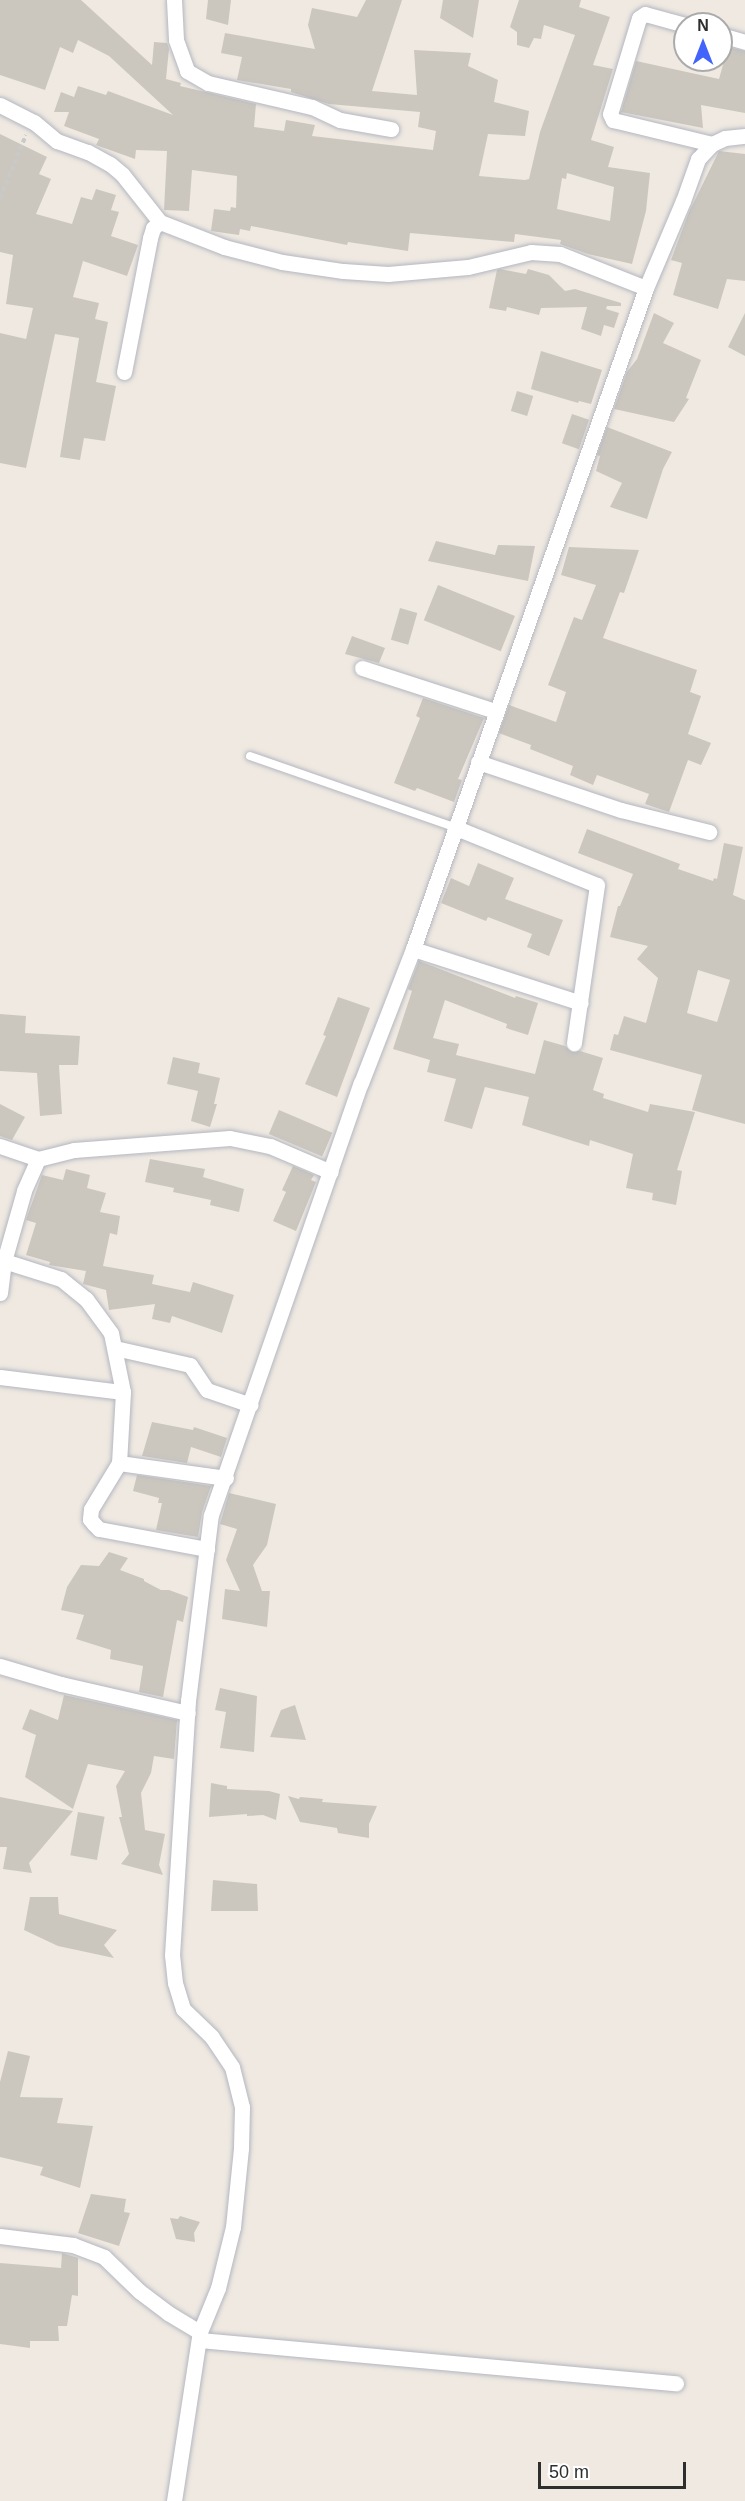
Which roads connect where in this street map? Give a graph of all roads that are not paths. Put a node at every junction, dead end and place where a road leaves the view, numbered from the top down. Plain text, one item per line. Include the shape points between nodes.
1 (174, 0) edge
2 (673, 22) edge
3 (0, 105) edge
4 (391, 129) dead end
5 (745, 136) edge
6 (712, 144) junction
7 (160, 222) junction
8 (646, 288) junction
9 (124, 372) dead end
10 (362, 668) dead end
11 (495, 711) junction
12 (250, 756) dead end
13 (478, 762) junction
14 (454, 827) junction
15 (709, 832) dead end
16 (413, 949) junction
17 (580, 1003) junction
18 (574, 1043) dead end
19 (0, 1146) edge
20 (38, 1159) junction
21 (331, 1172) junction
22 (4, 1261) junction
23 (0, 1293) edge
24 (115, 1348) junction
25 (0, 1377) edge
26 (123, 1392) junction
27 (251, 1405) junction
28 (118, 1463) junction
29 (226, 1478) junction
30 (207, 1549) junction
31 (0, 1666) edge
32 (188, 1713) junction
33 (0, 2236) edge
34 (196, 2332) junction
35 (676, 2383) dead end
36 (174, 2501) edge

1 - 4 street via 176,40 187,71 208,83 312,107 340,120
2 - 6 street via 645,14 639,18 610,114 613,120
3 - 7 street via 34,122 57,141 110,164
5 - 6 street
6 - 8 street via 698,159
7 - 8 street via 224,247 282,262 343,271 425,272 468,267 531,252 560,254
7 - 9 street via 150,238
8 - 11 street
10 - 11 street
11 - 13 street
12 - 14 lane
13 - 14 street
13 - 15 street via 621,810
14 - 16 street
14 - 17 street via 597,885
16 - 17 street
16 - 21 street
17 - 18 street
19 - 20 street
20 - 21 street via 74,1150 230,1138 270,1146
20 - 22 street via 24,1191
21 - 27 street
22 - 23 street
22 - 24 street via 61,1279 103,1318
24 - 26 street
24 - 27 street via 190,1365 207,1390
25 - 26 street
26 - 28 street
27 - 29 street
28 - 29 street
28 - 30 street via 91,1509 94,1524
29 - 30 street via 211,1515
30 - 32 street
31 - 32 street
32 - 34 street via 172,1955 175,1983 183,2009 212,2037 232,2067 243,2107 233,2227 218,2288
33 - 34 street via 73,2245 104,2257 139,2291
34 - 35 street
34 - 36 street

